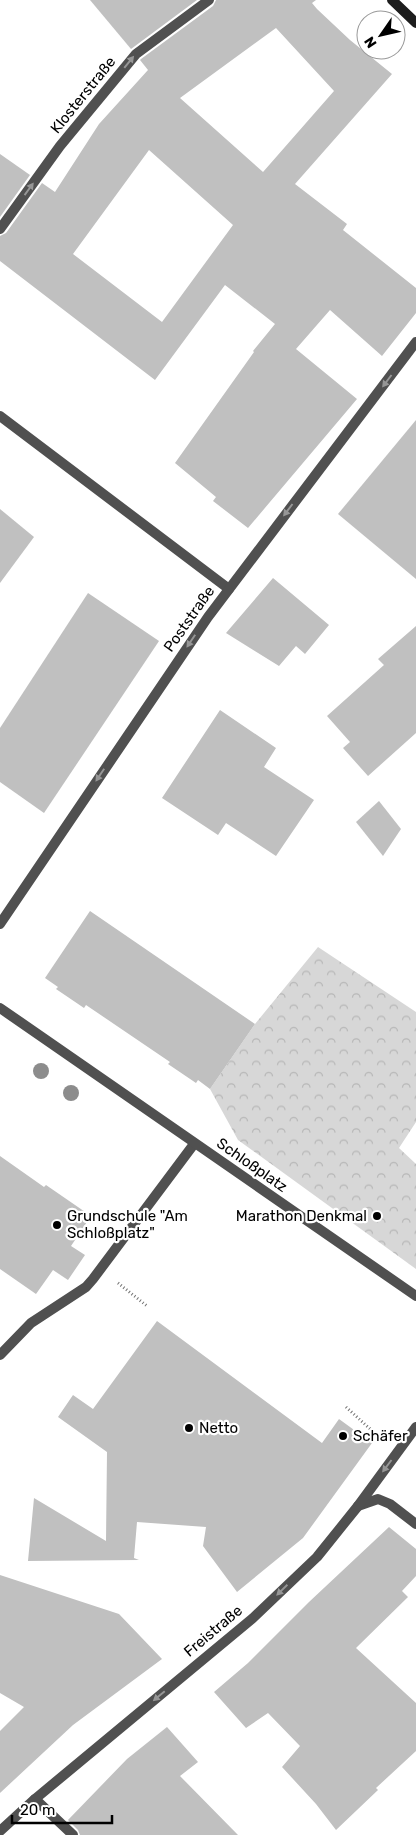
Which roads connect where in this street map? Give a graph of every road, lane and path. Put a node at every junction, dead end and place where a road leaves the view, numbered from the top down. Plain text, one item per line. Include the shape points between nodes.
1 (209, 0) edge
2 (392, 0) edge
3 (416, 23) edge
4 (0, 229) edge
5 (416, 342) edge
6 (0, 416) edge
7 (228, 589) junction
8 (0, 924) edge
9 (0, 1008) edge
10 (194, 1144) junction
11 (100, 1270) junction
12 (416, 1296) edge
13 (147, 1306) dead end
14 (0, 1355) edge
15 (416, 1427) edge
16 (358, 1506) junction
17 (416, 1524) edge
18 (35, 1799) junction
19 (0, 1831) edge
20 (73, 1835) edge

4 -> 1 street, Klosterstraße via 60,146 136,54
2 - 3 street
5 -> 7 street, Poststraße
6 - 7 street
7 -> 8 street, Poststraße
9 - 10 street, Schloßplatz
10 - 11 street, Schloßplatz
10 - 12 street, Schloßplatz
11 - 13 path
11 - 14 street, Schloßplatz via 86,1287 24,1328
15 -> 16 street, Freistraße
16 - 17 street via 378,1499
16 -> 18 street, Freistraße via 317,1557 252,1618
18 - 19 street, Freistraße
18 - 20 street

